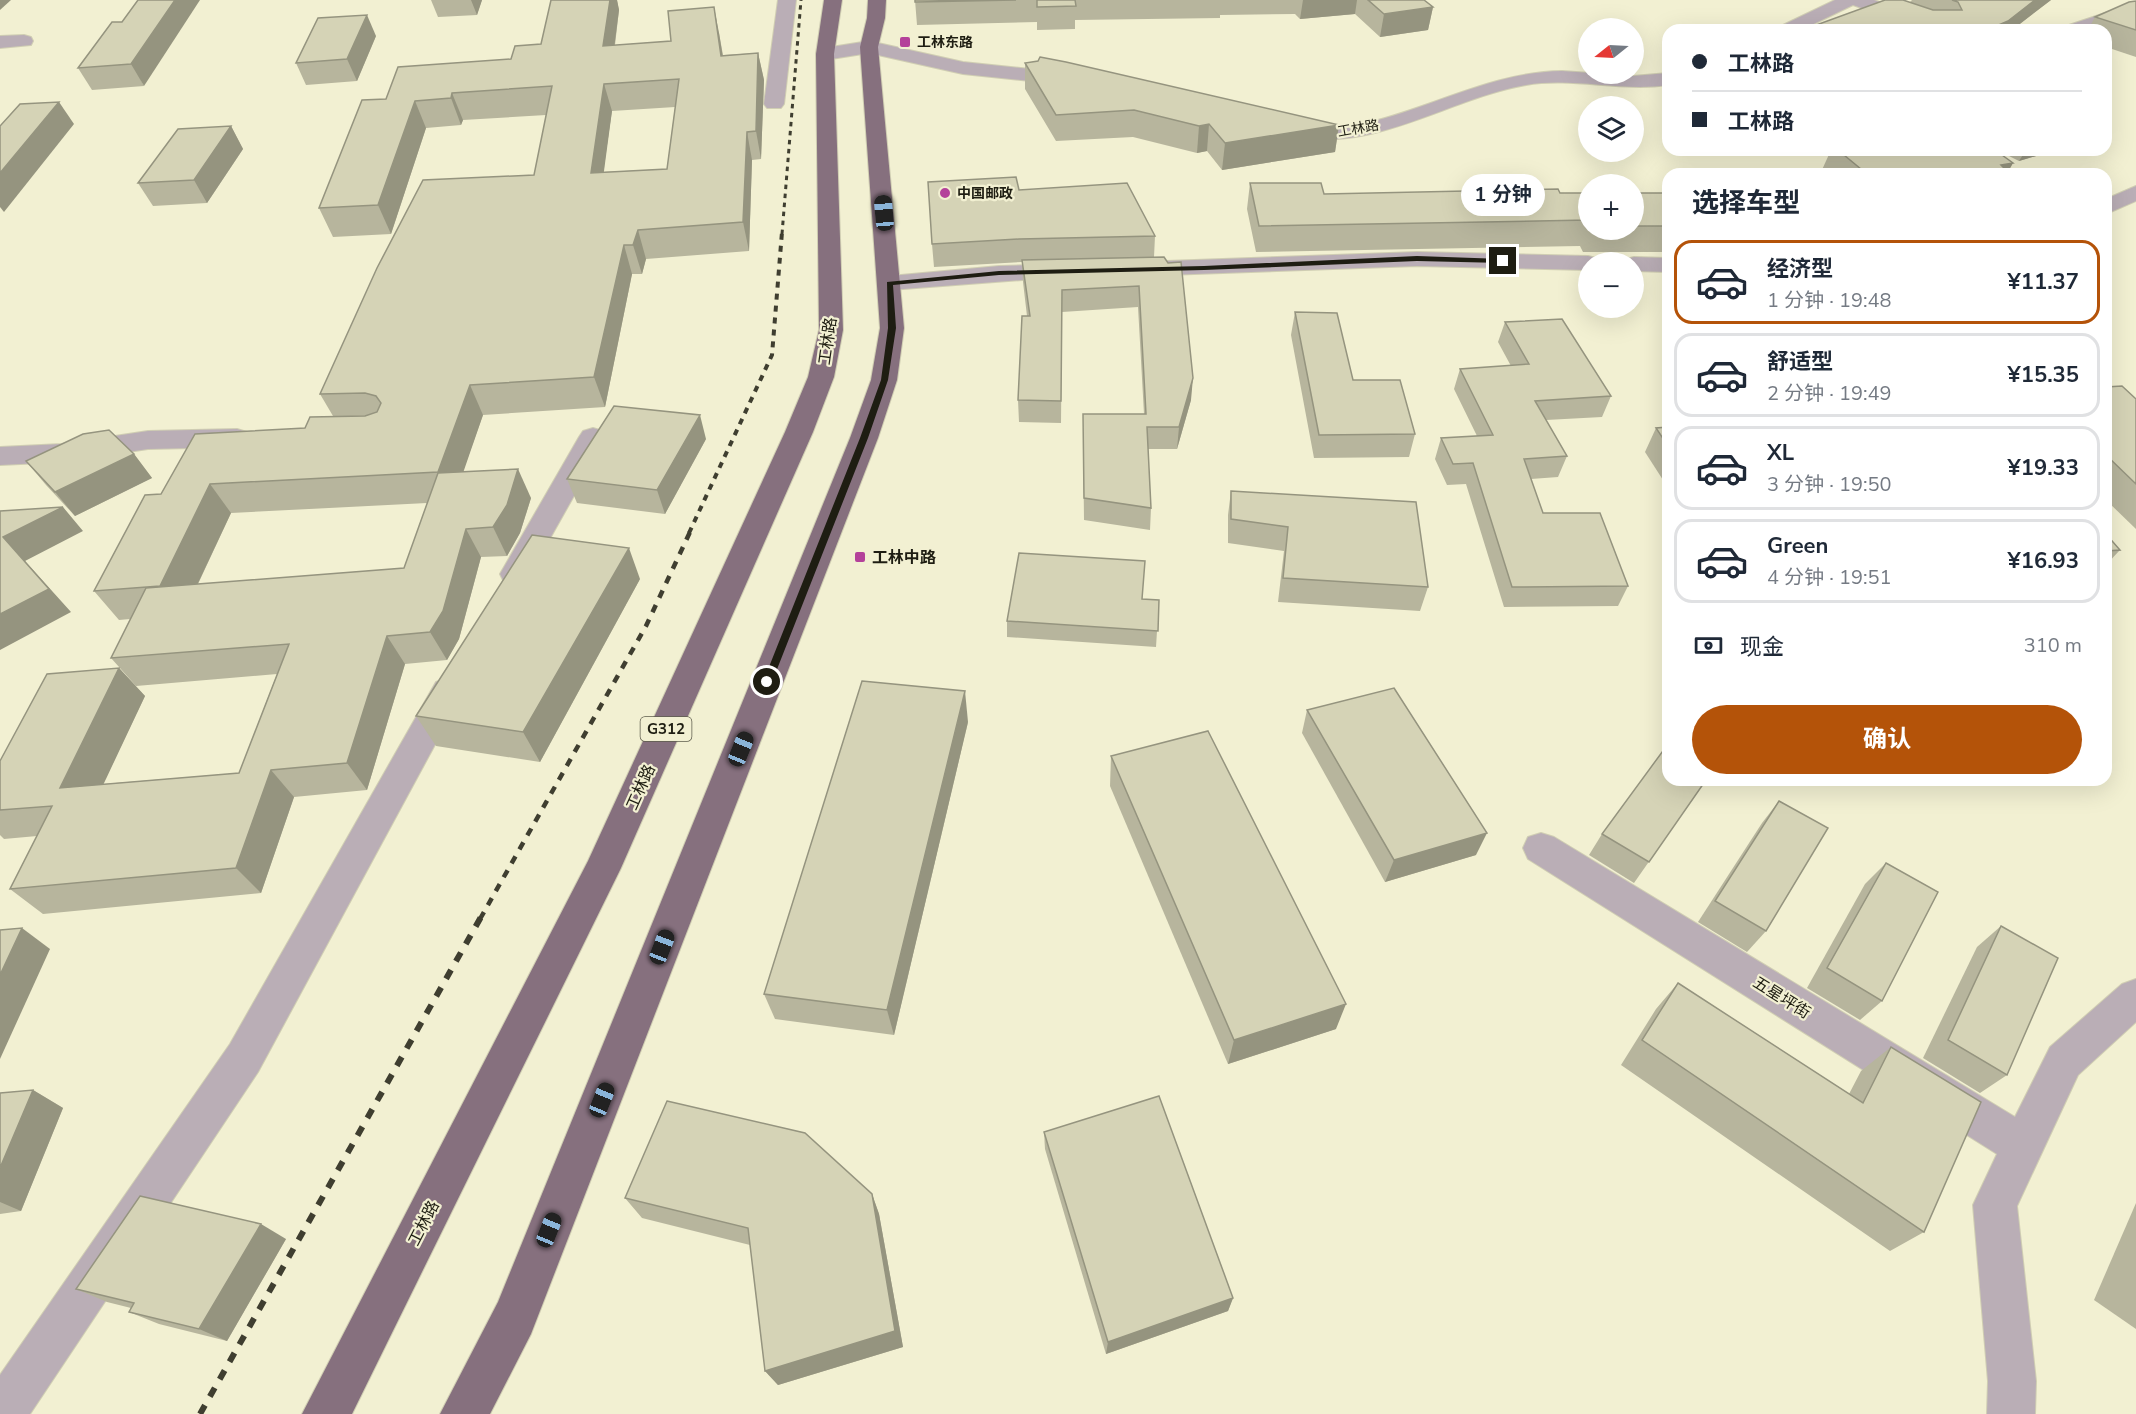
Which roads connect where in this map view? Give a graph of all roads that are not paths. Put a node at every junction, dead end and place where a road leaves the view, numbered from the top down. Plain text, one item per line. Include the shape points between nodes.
1 (787, 0) edge
2 (833, 0) edge
3 (877, 0) edge
4 (1849, 0) edge
5 (1857, 0) edge
6 (2136, 13) edge
7 (1799, 24) edge
8 (1923, 24) edge
9 (2090, 24) edge
10 (24, 41) dead end
11 (0, 42) edge
12 (869, 47) junction
13 (825, 54) junction
14 (1662, 80) edge
15 (1082, 82) edge
16 (774, 104) dead end
17 (1271, 124) edge
18 (2136, 193) edge
19 (2112, 204) edge
20 (1578, 263) edge
21 (1644, 264) edge
22 (1662, 265) edge
23 (890, 283) junction
24 (265, 437) edge
25 (593, 437) edge
26 (0, 456) edge
27 (499, 601) edge
28 (464, 663) edge
29 (1541, 848) dead end
30 (2136, 997) edge
31 (2023, 1146) junction
32 (2, 1414) edge
33 (326, 1414) edge
34 (465, 1414) edge
35 (2012, 1414) edge

1 - 16 street
2 - 13 highway, 工林路 / G312
3 - 12 highway
4 - 7 street
5 - 8 street
6 - 9 street
10 - 11 street
12 - 13 street
12 - 15 street via 963,68
12 - 23 highway
13 - 33 highway, 工林路 / G312 via 831,330 821,378 603,868
14 - 17 street, 工林路 via 1526,79 1342,132 1305,134
18 - 19 street
20 - 23 street via 1417,258 999,273
21 - 22 street
23 - 34 highway via 892,328 884,380 864,438 515,1317
24 - 26 street via 148,440 62,453
25 - 27 street
28 - 32 street via 244,1058
29 - 31 street, 五星坪街
30 - 31 street via 2064,1061
31 - 35 street via 1995,1205

